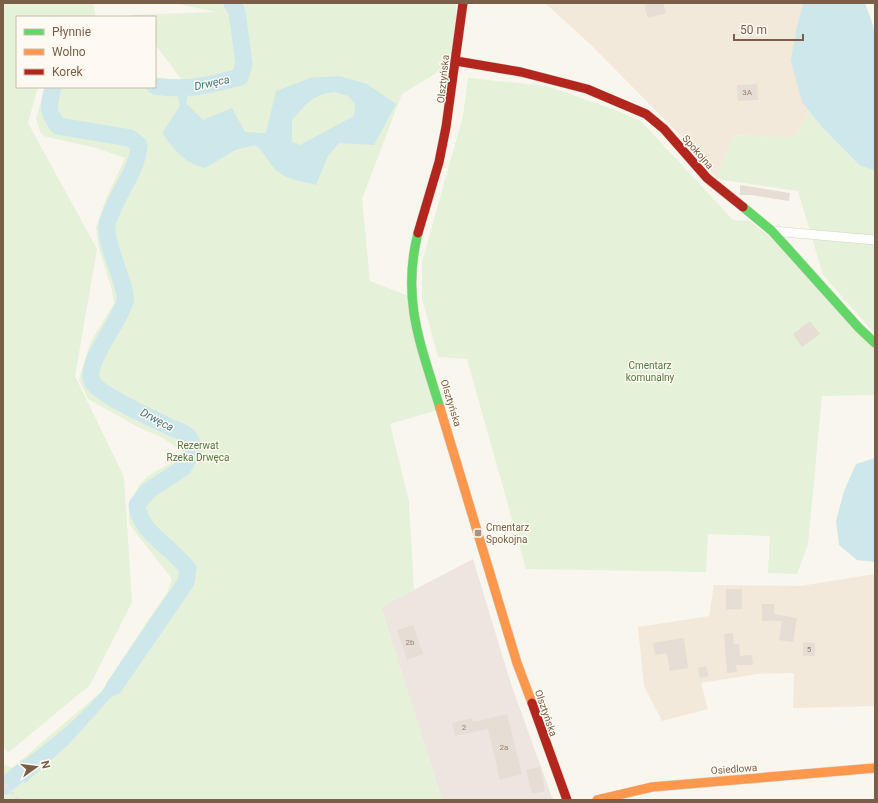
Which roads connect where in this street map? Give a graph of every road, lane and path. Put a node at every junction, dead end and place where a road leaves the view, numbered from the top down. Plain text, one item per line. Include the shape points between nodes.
1 (463, 3) edge
2 (456, 61) junction
3 (772, 231) junction
4 (875, 240) edge
5 (875, 343) edge
6 (875, 768) edge
7 (567, 800) edge
8 (597, 800) edge

1 - 2 street, Olsztyńska
2 - 3 street, Spokojna via 521,72 587,89 646,114 664,129 707,178
2 - 7 street, Olsztyńska via 451,109 441,154 424,208 411,270 411,298 415,323 517,663
3 - 4 street
3 - 5 street, Spokojna
6 - 8 street, Osiedlowa via 652,787

